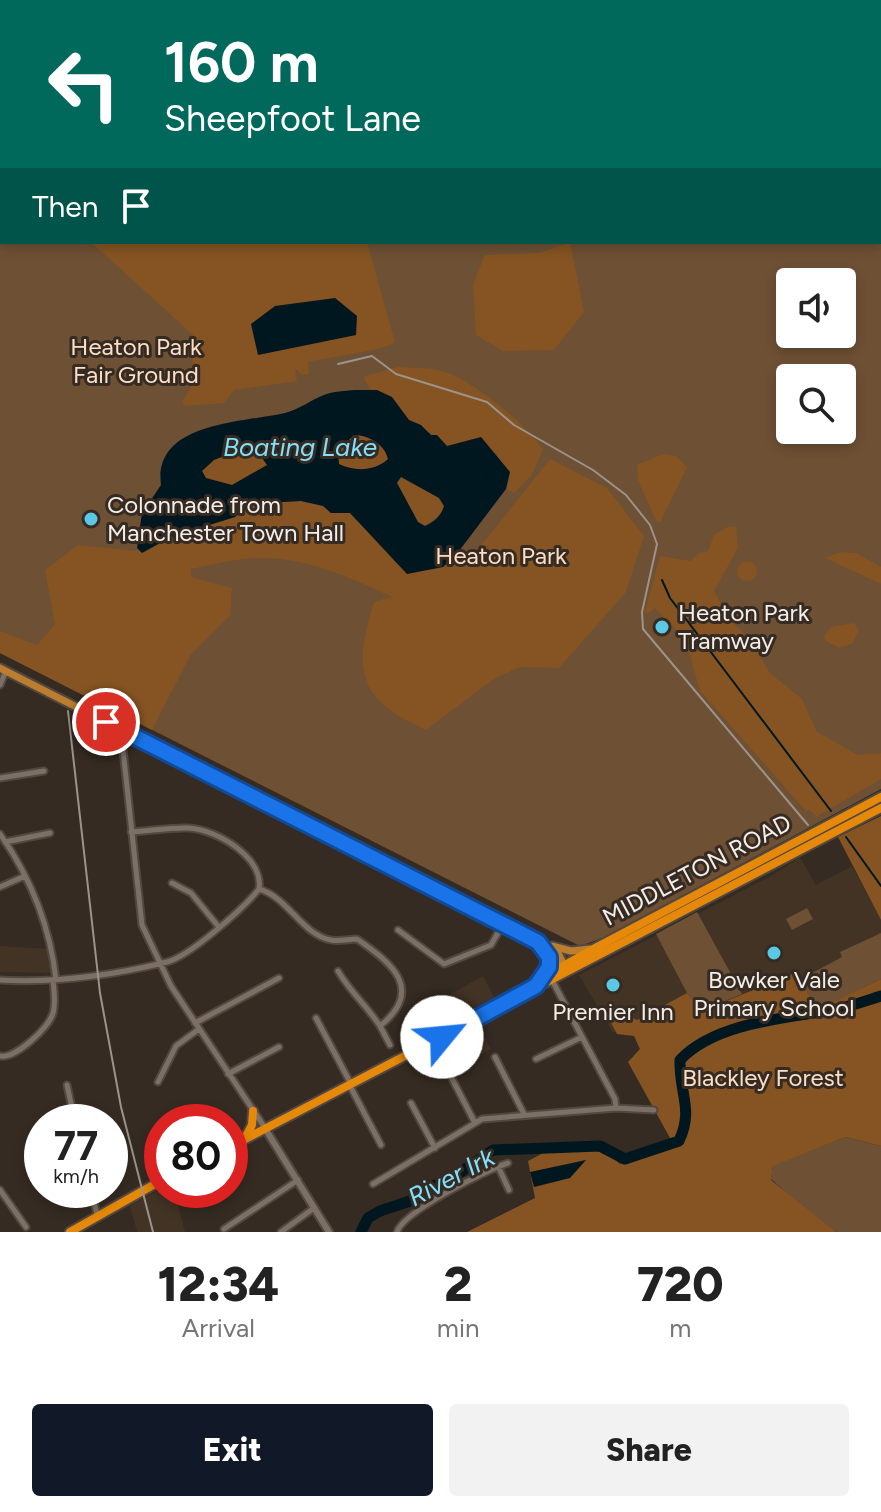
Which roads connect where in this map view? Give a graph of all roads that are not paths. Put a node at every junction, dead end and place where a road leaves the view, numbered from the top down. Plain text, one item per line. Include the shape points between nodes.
1 (3, 669) edge
2 (0, 685) edge
3 (127, 733) junction
4 (44, 771) dead end
5 (0, 778) edge
6 (881, 797) edge
7 (881, 808) edge
8 (131, 832) junction
9 (50, 833) dead end
10 (0, 834) edge
11 (5, 842) junction
12 (25, 876) junction
13 (172, 883) dead end
14 (0, 887) edge
15 (259, 889) junction
16 (503, 924) junction
17 (639, 924) junction
18 (218, 926) junction
19 (652, 928) junction
20 (398, 930) dead end
21 (538, 942) junction
22 (595, 948) junction
23 (547, 952) junction
24 (593, 959) junction
25 (158, 962) junction
26 (564, 965) junction
27 (338, 971) dead end
28 (544, 977) junction
29 (279, 978) dead end
30 (0, 980) edge
31 (54, 980) junction
32 (557, 980) junction
33 (536, 986) junction
34 (316, 1018) dead end
35 (197, 1026) junction
36 (380, 1026) junction
37 (582, 1037) junction
38 (433, 1042) junction
39 (390, 1045) dead end
40 (279, 1047) dead end
41 (0, 1056) edge
42 (495, 1057) dead end
43 (536, 1059) dead end
44 (228, 1074) junction
45 (158, 1082) dead end
46 (67, 1085) dead end
47 (351, 1086) junction
48 (411, 1103) dead end
49 (71, 1104) edge
50 (616, 1108) junction
51 (654, 1110) dead end
52 (253, 1111) junction
53 (524, 1114) junction
54 (474, 1121) junction
55 (266, 1130) junction
56 (248, 1132) edge
57 (248, 1138) edge
58 (381, 1145) dead end
59 (435, 1148) junction
60 (508, 1163) dead end
61 (498, 1166) junction
62 (298, 1180) junction
63 (373, 1184) dead end
64 (144, 1189) edge
65 (0, 1190) edge
66 (509, 1190) dead end
67 (96, 1208) edge
68 (314, 1208) junction
69 (97, 1214) junction
70 (26, 1227) dead end
71 (224, 1229) dead end
72 (70, 1232) edge
73 (281, 1232) edge
74 (329, 1232) edge
75 (397, 1232) edge

1 - 2 street
1 - 3 main road
3 - 8 street via 123,750
3 - 16 main road
4 - 5 street
6 - 17 highway, MIDDLETON ROAD
7 - 19 highway, MIDDLETON ROAD
8 - 15 street via 202,831 254,860 260,871
8 - 25 street via 139,911
9 - 11 street
10 - 11 street
11 - 12 street
12 - 14 street
12 - 31 street via 52,945
13 - 18 street via 191,893
15 - 18 street
15 - 36 street via 313,931 330,940 357,939 396,971 402,999
16 - 20 street via 491,945 444,964
16 - 21 main road
17 - 19 highway
17 - 22 highway, MIDDLETON ROAD
18 - 25 street via 175,958
19 - 24 highway, MIDDLETON ROAD
21 - 22 main road via 565,951
21 - 23 main road
21 - 26 main road via 559,955
22 - 26 highway, MIDDLETON ROAD
23 - 26 main road
23 - 28 main road via 550,965
24 - 26 highway
24 - 32 highway, MIDDLETON ROAD
25 - 31 street
25 - 35 street
26 - 28 highway, MIDDLETON ROAD
26 - 32 highway
27 - 36 street
28 - 33 highway, MIDDLETON ROAD
29 - 35 street
30 - 31 street
31 - 41 street via 51,1020 16,1054
32 - 33 highway, MIDDLETON ROAD
32 - 37 street
33 - 38 highway, MIDDLETON ROAD
34 - 47 street
35 - 44 street
35 - 45 street via 176,1046
36 - 39 street
37 - 43 street
37 - 50 street
38 - 47 highway, MIDDLETON ROAD
38 - 54 street
40 - 44 street
42 - 53 street
44 - 52 street
46 - 49 street
47 - 55 highway, MIDDLETON ROAD
47 - 58 street
48 - 59 street
50 - 51 street
50 - 53 street
52 - 55 street
52 - 56 highway
53 - 54 street
54 - 59 street
55 - 57 highway, MIDDLETON ROAD
55 - 62 street
59 - 63 street
60 - 61 street
61 - 66 street
61 - 75 street via 422,1206 404,1218
62 - 68 street
62 - 71 street
64 - 69 highway
65 - 70 street
67 - 69 street
68 - 73 street
68 - 74 street
69 - 72 highway

